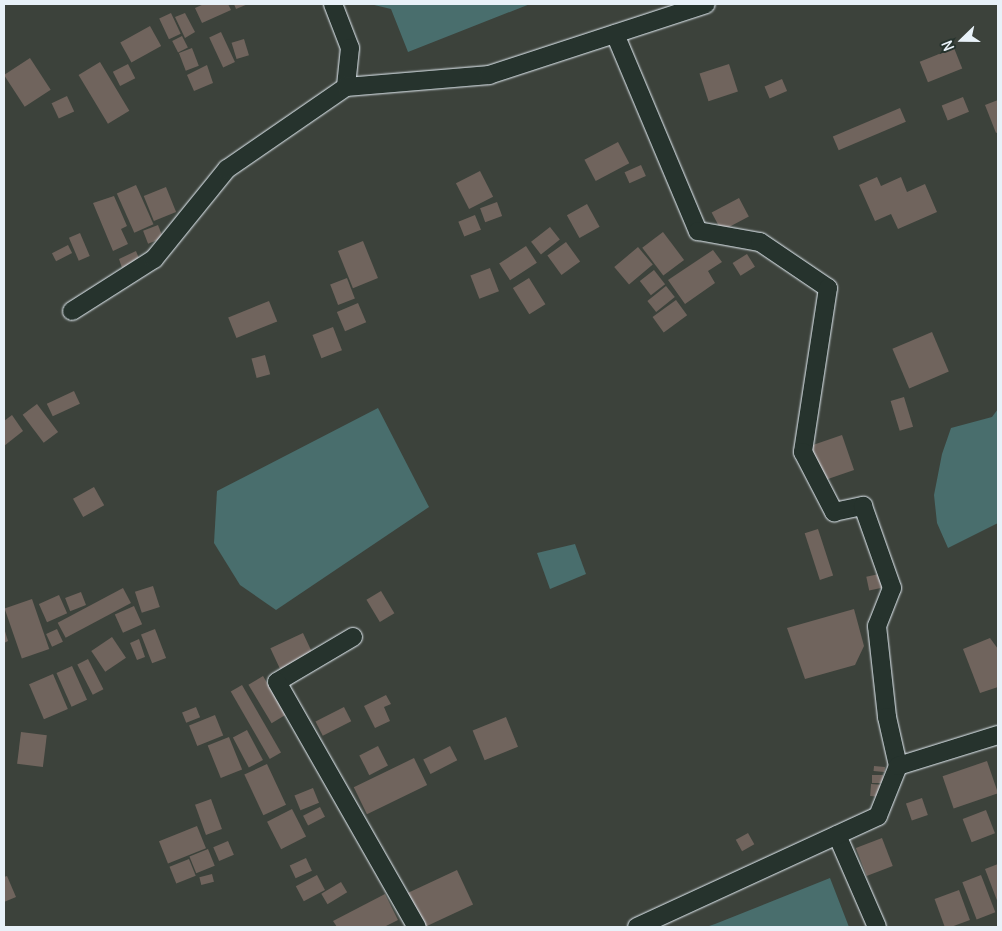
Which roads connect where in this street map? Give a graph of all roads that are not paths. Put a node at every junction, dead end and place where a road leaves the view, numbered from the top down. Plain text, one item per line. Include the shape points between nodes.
1 (333, 4) edge
2 (706, 4) edge
3 (615, 34) junction
4 (346, 87) junction
5 (72, 311) dead end
6 (353, 637) dead end
7 (998, 736) edge
8 (898, 766) junction
9 (837, 835) junction
10 (417, 927) edge
11 (637, 927) edge
12 (877, 927) edge

1 - 4 street via 350,48
2 - 3 street
3 - 4 street via 489,75
3 - 8 street via 698,231 760,242 828,288 803,452 834,512 863,506 892,588 877,626 887,717
4 - 5 street via 227,168 154,259
6 - 10 street via 277,682
7 - 8 street
8 - 9 street via 878,816
9 - 11 street
9 - 12 street

